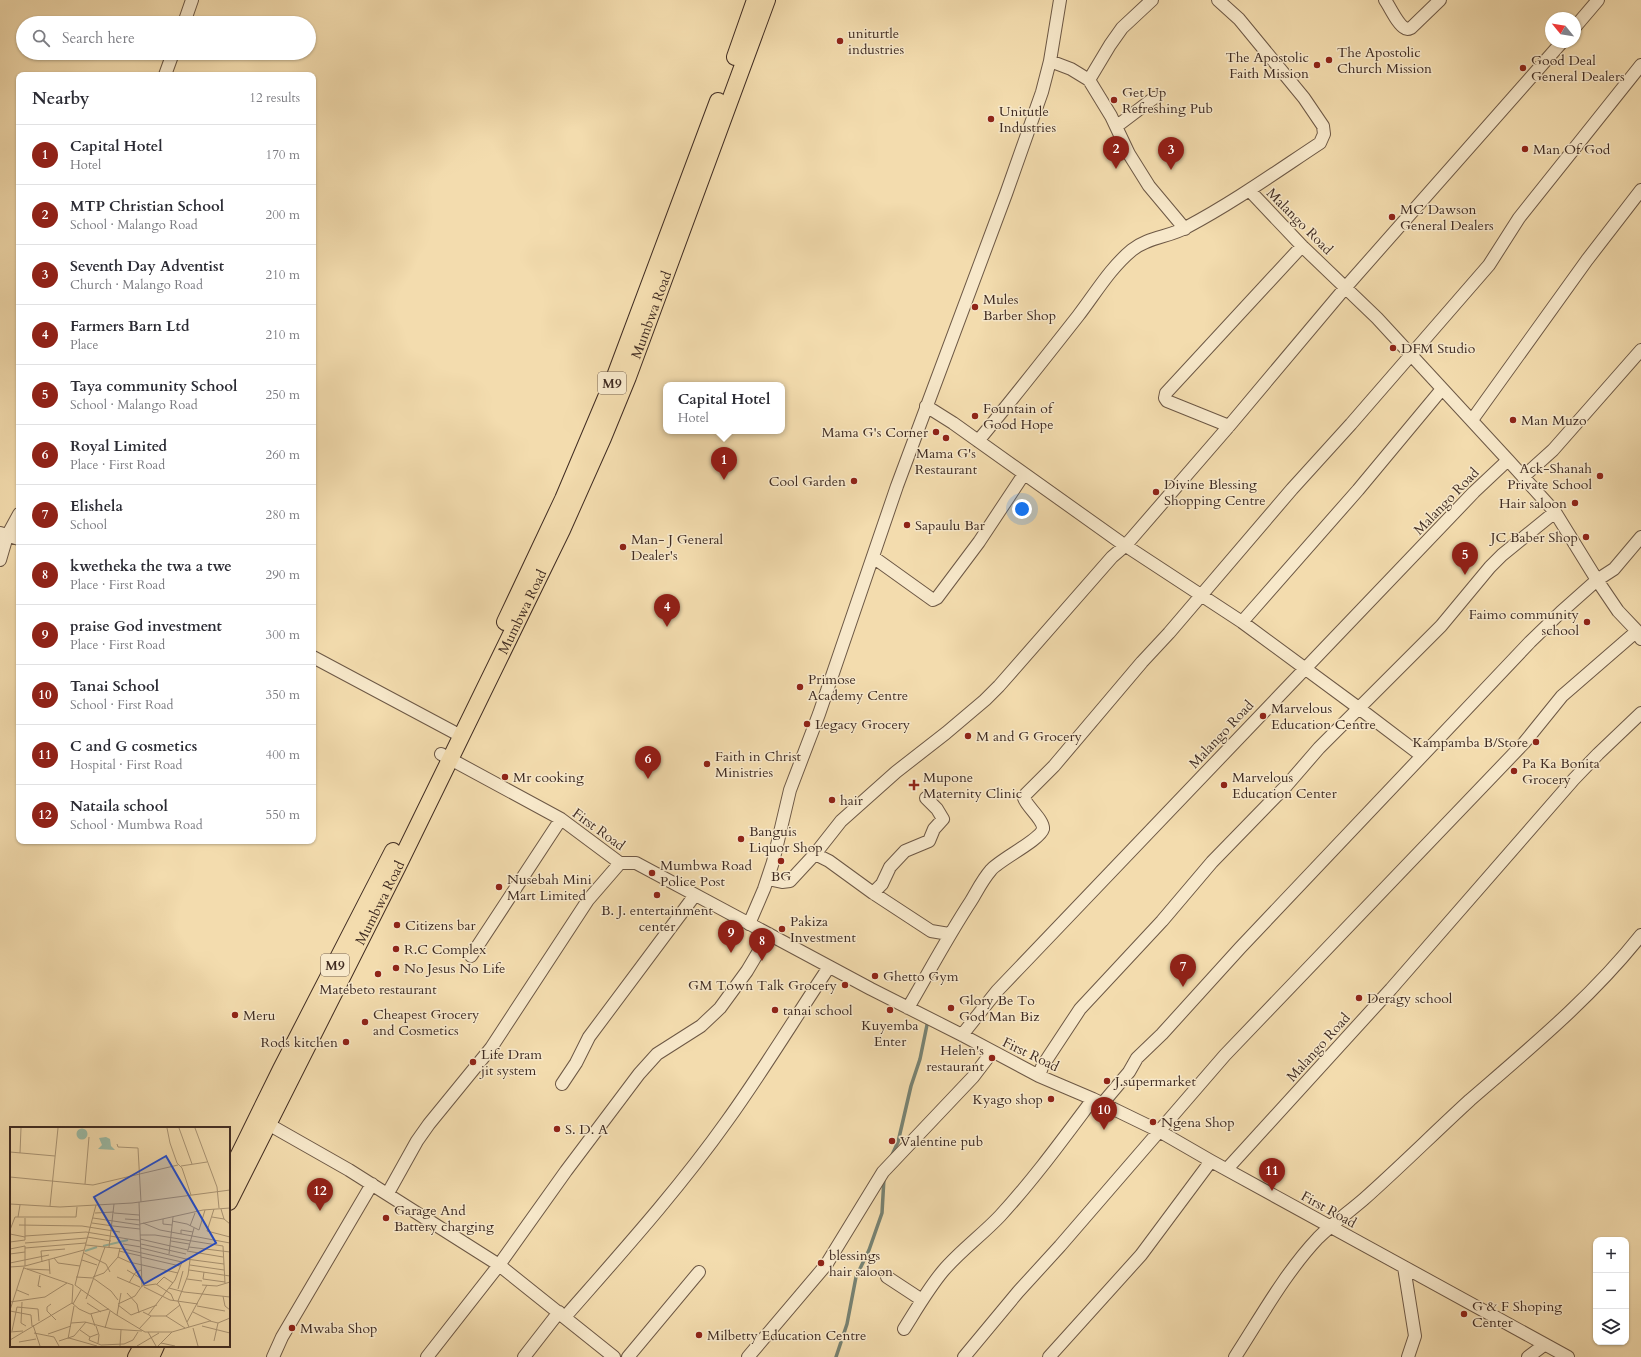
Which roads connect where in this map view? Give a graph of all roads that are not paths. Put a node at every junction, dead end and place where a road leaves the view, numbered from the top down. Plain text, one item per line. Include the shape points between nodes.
1 (192, 0) edge
2 (755, 0) edge
3 (767, 0) edge
4 (1060, 0) edge
5 (1152, 0) edge
6 (1218, 0) edge
7 (1385, 0) edge
8 (1440, 0) edge
9 (1598, 0) edge
10 (186, 16) edge
11 (1581, 20) edge
12 (1557, 48) edge
13 (170, 60) edge
14 (1050, 61) junction
15 (1641, 65) edge
16 (166, 72) edge
17 (1089, 80) junction
18 (1154, 98) dead end
19 (1116, 126) junction
20 (1249, 190) junction
21 (1641, 190) edge
22 (1185, 229) junction
23 (1302, 246) junction
24 (1345, 288) junction
25 (1641, 350) edge
26 (1410, 355) junction
27 (1442, 389) junction
28 (926, 406) junction
29 (1472, 420) junction
30 (1229, 426) junction
31 (978, 441) junction
32 (1508, 460) junction
33 (1024, 474) junction
34 (1523, 477) junction
35 (1555, 512) junction
36 (16, 518) edge
37 (3, 534) edge
38 (1641, 537) edge
39 (16, 538) edge
40 (1126, 545) junction
41 (873, 557) junction
42 (0, 560) edge
43 (1597, 580) junction
44 (1201, 596) junction
45 (1242, 622) junction
46 (1639, 635) edge
47 (316, 659) edge
48 (1304, 669) junction
49 (1360, 709) junction
50 (1641, 713) edge
51 (457, 734) junction
52 (445, 756) junction
53 (1422, 756) junction
54 (926, 798) dead end
55 (561, 819) junction
56 (815, 854) junction
57 (620, 863) junction
58 (768, 879) junction
59 (873, 893) junction
60 (695, 895) junction
61 (750, 924) junction
62 (769, 934) junction
63 (949, 934) junction
64 (1641, 935) edge
65 (471, 956) dead end
66 (829, 967) junction
67 (908, 1008) junction
68 (962, 1035) junction
69 (992, 1052) junction
70 (1039, 1076) junction
71 (562, 1084) dead end
72 (1098, 1101) junction
73 (268, 1124) junction
74 (1159, 1131) junction
75 (1211, 1161) junction
76 (1227, 1169) junction
77 (230, 1173) edge
78 (372, 1184) junction
79 (388, 1193) junction
80 (230, 1200) edge
81 (1330, 1226) junction
82 (498, 1264) junction
83 (1404, 1267) junction
84 (699, 1272) dead end
85 (887, 1277) dead end
86 (922, 1300) junction
87 (562, 1315) junction
88 (904, 1329) dead end
89 (1544, 1345) junction
90 (141, 1347) edge
91 (156, 1347) edge
92 (136, 1357) edge
93 (151, 1357) edge
94 (273, 1357) edge
95 (427, 1357) edge
96 (524, 1357) edge
97 (614, 1357) edge
98 (628, 1357) edge
99 (748, 1357) edge
100 (964, 1357) edge
101 (1049, 1357) edge
102 (1235, 1357) edge
103 (1408, 1357) edge
104 (1528, 1357) edge
105 (1568, 1357) edge

1 - 10 street
2 - 51 main road, Mumbwa Road / M9 via 612,383
3 - 51 main road, Mumbwa Road / M9 via 628,377 603,438 562,530
4 - 14 street
5 - 17 street via 1122,28
6 - 20 street via 1239,19 1304,98 1323,126 1324,134 1320,143
7 - 8 street via 1400,23 1408,29
9 - 11 street
12 - 24 street
13 - 16 street
14 - 17 street via 1071,69
14 - 28 street via 1042,92 1006,194
15 - 26 street via 1519,218 1489,265
17 - 19 street
18 - 19 street
19 - 22 street via 1129,154 1149,186
20 - 22 street, Malango Road
20 - 23 street, Malango Road
21 - 29 street
22 - 31 street, Malango Road via 1146,242 1124,258
23 - 24 street, Malango Road
23 - 30 street via 1166,393 1167,401
24 - 26 street, Malango Road via 1377,318
24 - 30 street
25 - 34 street via 1552,450
26 - 27 street, Malango Road
26 - 44 street
27 - 29 street, Malango Road
27 - 45 street via 1358,490
28 - 31 street
28 - 41 street
29 - 32 street, Malango Road
30 - 40 street
31 - 33 street
32 - 34 street, Malango Road
32 - 48 street, Malango Road
33 - 40 street
33 - 41 street via 979,542 937,598 929,599
34 - 35 street, Malango Road
35 - 43 street, Malango Road
35 - 49 street via 1494,563 1441,626
36 - 37 street
37 - 39 street
37 - 42 street
38 - 43 street via 1614,569
40 - 44 street
40 - 56 street via 1112,557 985,700 841,821
41 - 58 street via 790,790
43 - 46 street, Malango Road via 1618,611
43 - 53 street via 1530,642
44 - 45 street
44 - 63 street via 1054,766 1026,794 1026,802 1042,822 1043,828 1022,848 990,870
45 - 48 street
46 - 74 street via 1562,696 1524,743 1225,1055
47 - 51 street
48 - 49 street
48 - 68 street, Malango Road via 997,991
49 - 53 street
49 - 70 street via 1319,748 1212,862 1162,921 1080,1009
50 - 76 street, Malango Road via 1574,779 1386,994
51 - 52 main road, Mumbwa Road / M9
52 - 55 street, First Road
52 - 73 main road, Mumbwa Road / M9 via 398,866
52 - 77 main road, Mumbwa Road / M9 via 410,817
53 - 72 street via 1137,1058 1129,1072
54 - 59 street via 943,819 934,829 929,841 905,851 890,867 882,884
55 - 57 street, First Road
55 - 65 street
56 - 58 street via 790,881
56 - 59 street via 829,861
57 - 60 street, First Road via 636,863
57 - 79 street via 588,900 491,1048 416,1141
58 - 61 street
59 - 63 street via 931,931
60 - 61 street, First Road
60 - 71 street via 605,1014
61 - 62 street, First Road
62 - 66 street, First Road
62 - 82 street via 747,971 720,1008 701,1026 657,1054 639,1074
63 - 67 street
64 - 81 street via 1610,973 1534,1046
66 - 67 street, First Road
66 - 87 street via 709,1146 612,1265
67 - 68 street, First Road
68 - 69 street, First Road
69 - 70 street, First Road
69 - 99 street via 969,1082 884,1172 826,1265
70 - 72 street, First Road
72 - 74 street, First Road
72 - 86 street via 1022,1191 943,1271
73 - 78 street
73 - 80 main road, Mumbwa Road / M9
74 - 75 street, First Road
74 - 100 street
75 - 76 street, First Road
75 - 101 street via 1142,1255
76 - 81 street, First Road
78 - 79 street
78 - 94 street via 282,1337
79 - 82 street
81 - 83 street, First Road
81 - 102 street via 1285,1280
82 - 87 street
82 - 95 street
83 - 89 street, First Road
83 - 103 street via 1415,1336
84 - 98 street
85 - 86 street
86 - 88 street
87 - 96 street
87 - 97 street
89 - 104 street
89 - 105 street, First Road
90 - 92 main road
91 - 93 main road

